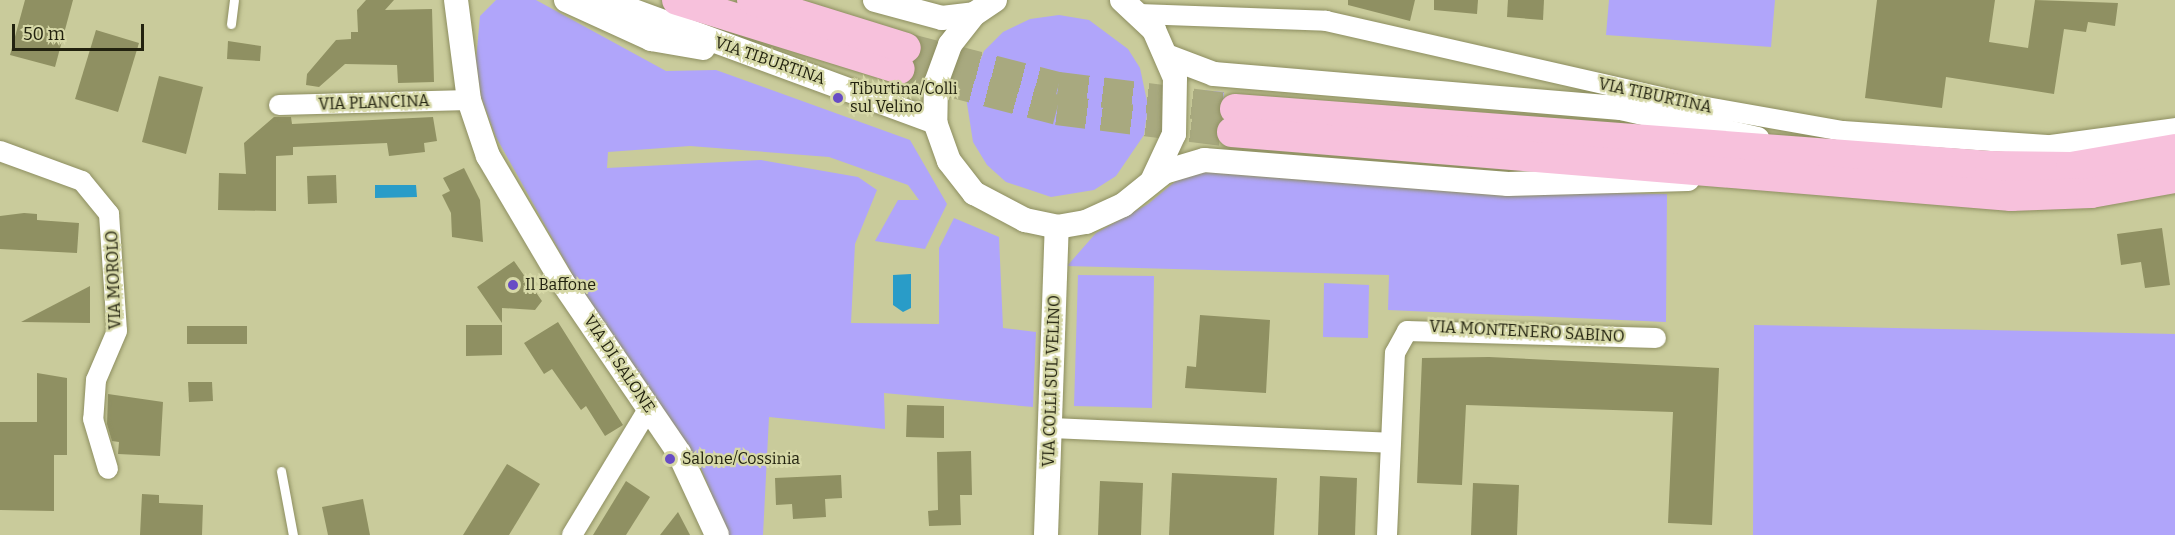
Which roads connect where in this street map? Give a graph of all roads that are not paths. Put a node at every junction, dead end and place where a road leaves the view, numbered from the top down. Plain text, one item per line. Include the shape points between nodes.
1 (234, 0) edge
2 (456, 0) edge
3 (474, 0) edge
4 (566, 0) edge
5 (604, 0) edge
6 (678, 0) edge
7 (753, 0) edge
8 (995, 0) edge
9 (882, 1) edge
10 (1130, 7) edge
11 (974, 14) junction
12 (231, 24) dead end
13 (461, 28) junction
14 (729, 47) junction
15 (1169, 57) junction
16 (469, 100) junction
17 (279, 105) dead end
18 (935, 122) junction
19 (2175, 128) edge
20 (2175, 149) edge
21 (0, 151) edge
22 (1901, 160) junction
23 (1750, 174) junction
24 (1153, 179) junction
25 (2174, 182) edge
26 (1057, 227) junction
27 (1656, 338) dead end
28 (649, 408) junction
29 (1050, 428) junction
30 (1391, 443) junction
31 (108, 469) dead end
32 (281, 471) dead end
33 (293, 535) edge
34 (572, 535) edge
35 (717, 535) edge
36 (1046, 535) edge
37 (1387, 535) edge

1 - 12 lane
2 - 13 street, VIA DI SALONE
3 - 13 street
4 - 14 street via 658,42
5 - 14 street, VIA TIBURTINA
6 - 7 main road, VIA TIBURTINA via 903,58
8 - 11 street, VIA TIBURTINA
9 - 11 street, VIA TIBURTINA via 942,18
10 - 15 street, VIA TIBURTINA
10 - 19 street, VIA TIBURTINA via 1326,21 1729,112 1844,131 2051,145
11 - 18 street, VIA TIBURTINA via 942,63
13 - 16 street, VIA DI SALONE
14 - 18 street, VIA TIBURTINA
15 - 22 street, VIA TIBURTINA via 1214,74 1621,108 1751,138
15 - 24 street, VIA TIBURTINA via 1178,114
16 - 17 street, VIA PLANCINA
16 - 28 street, VIA DI SALONE via 488,156 514,205
18 - 26 street, VIA TIBURTINA via 949,161 974,193 1008,213
20 - 22 main road, VIA TIBURTINA via 2071,167
21 - 31 street, VIA MOROLO via 82,181 109,214 117,331 96,380 93,419
22 - 23 main road, VIA TIBURTINA via 1234,120
23 - 24 street, VIA TIBURTINA via 1537,185 1204,160
23 - 25 main road, VIA TIBURTINA via 2011,196 2091,193
24 - 26 street, VIA TIBURTINA via 1106,215
26 - 29 street, VIA COLLI SUL VELINO
27 - 30 street, VIA MONTENERO SABINO via 1413,328 1395,346
28 - 34 street
28 - 35 street, VIA DI SALONE via 679,453
29 - 30 street
29 - 36 street, VIA COLLI SUL VELINO
30 - 37 street, VIA MONTENERO SABINO
32 - 33 lane

